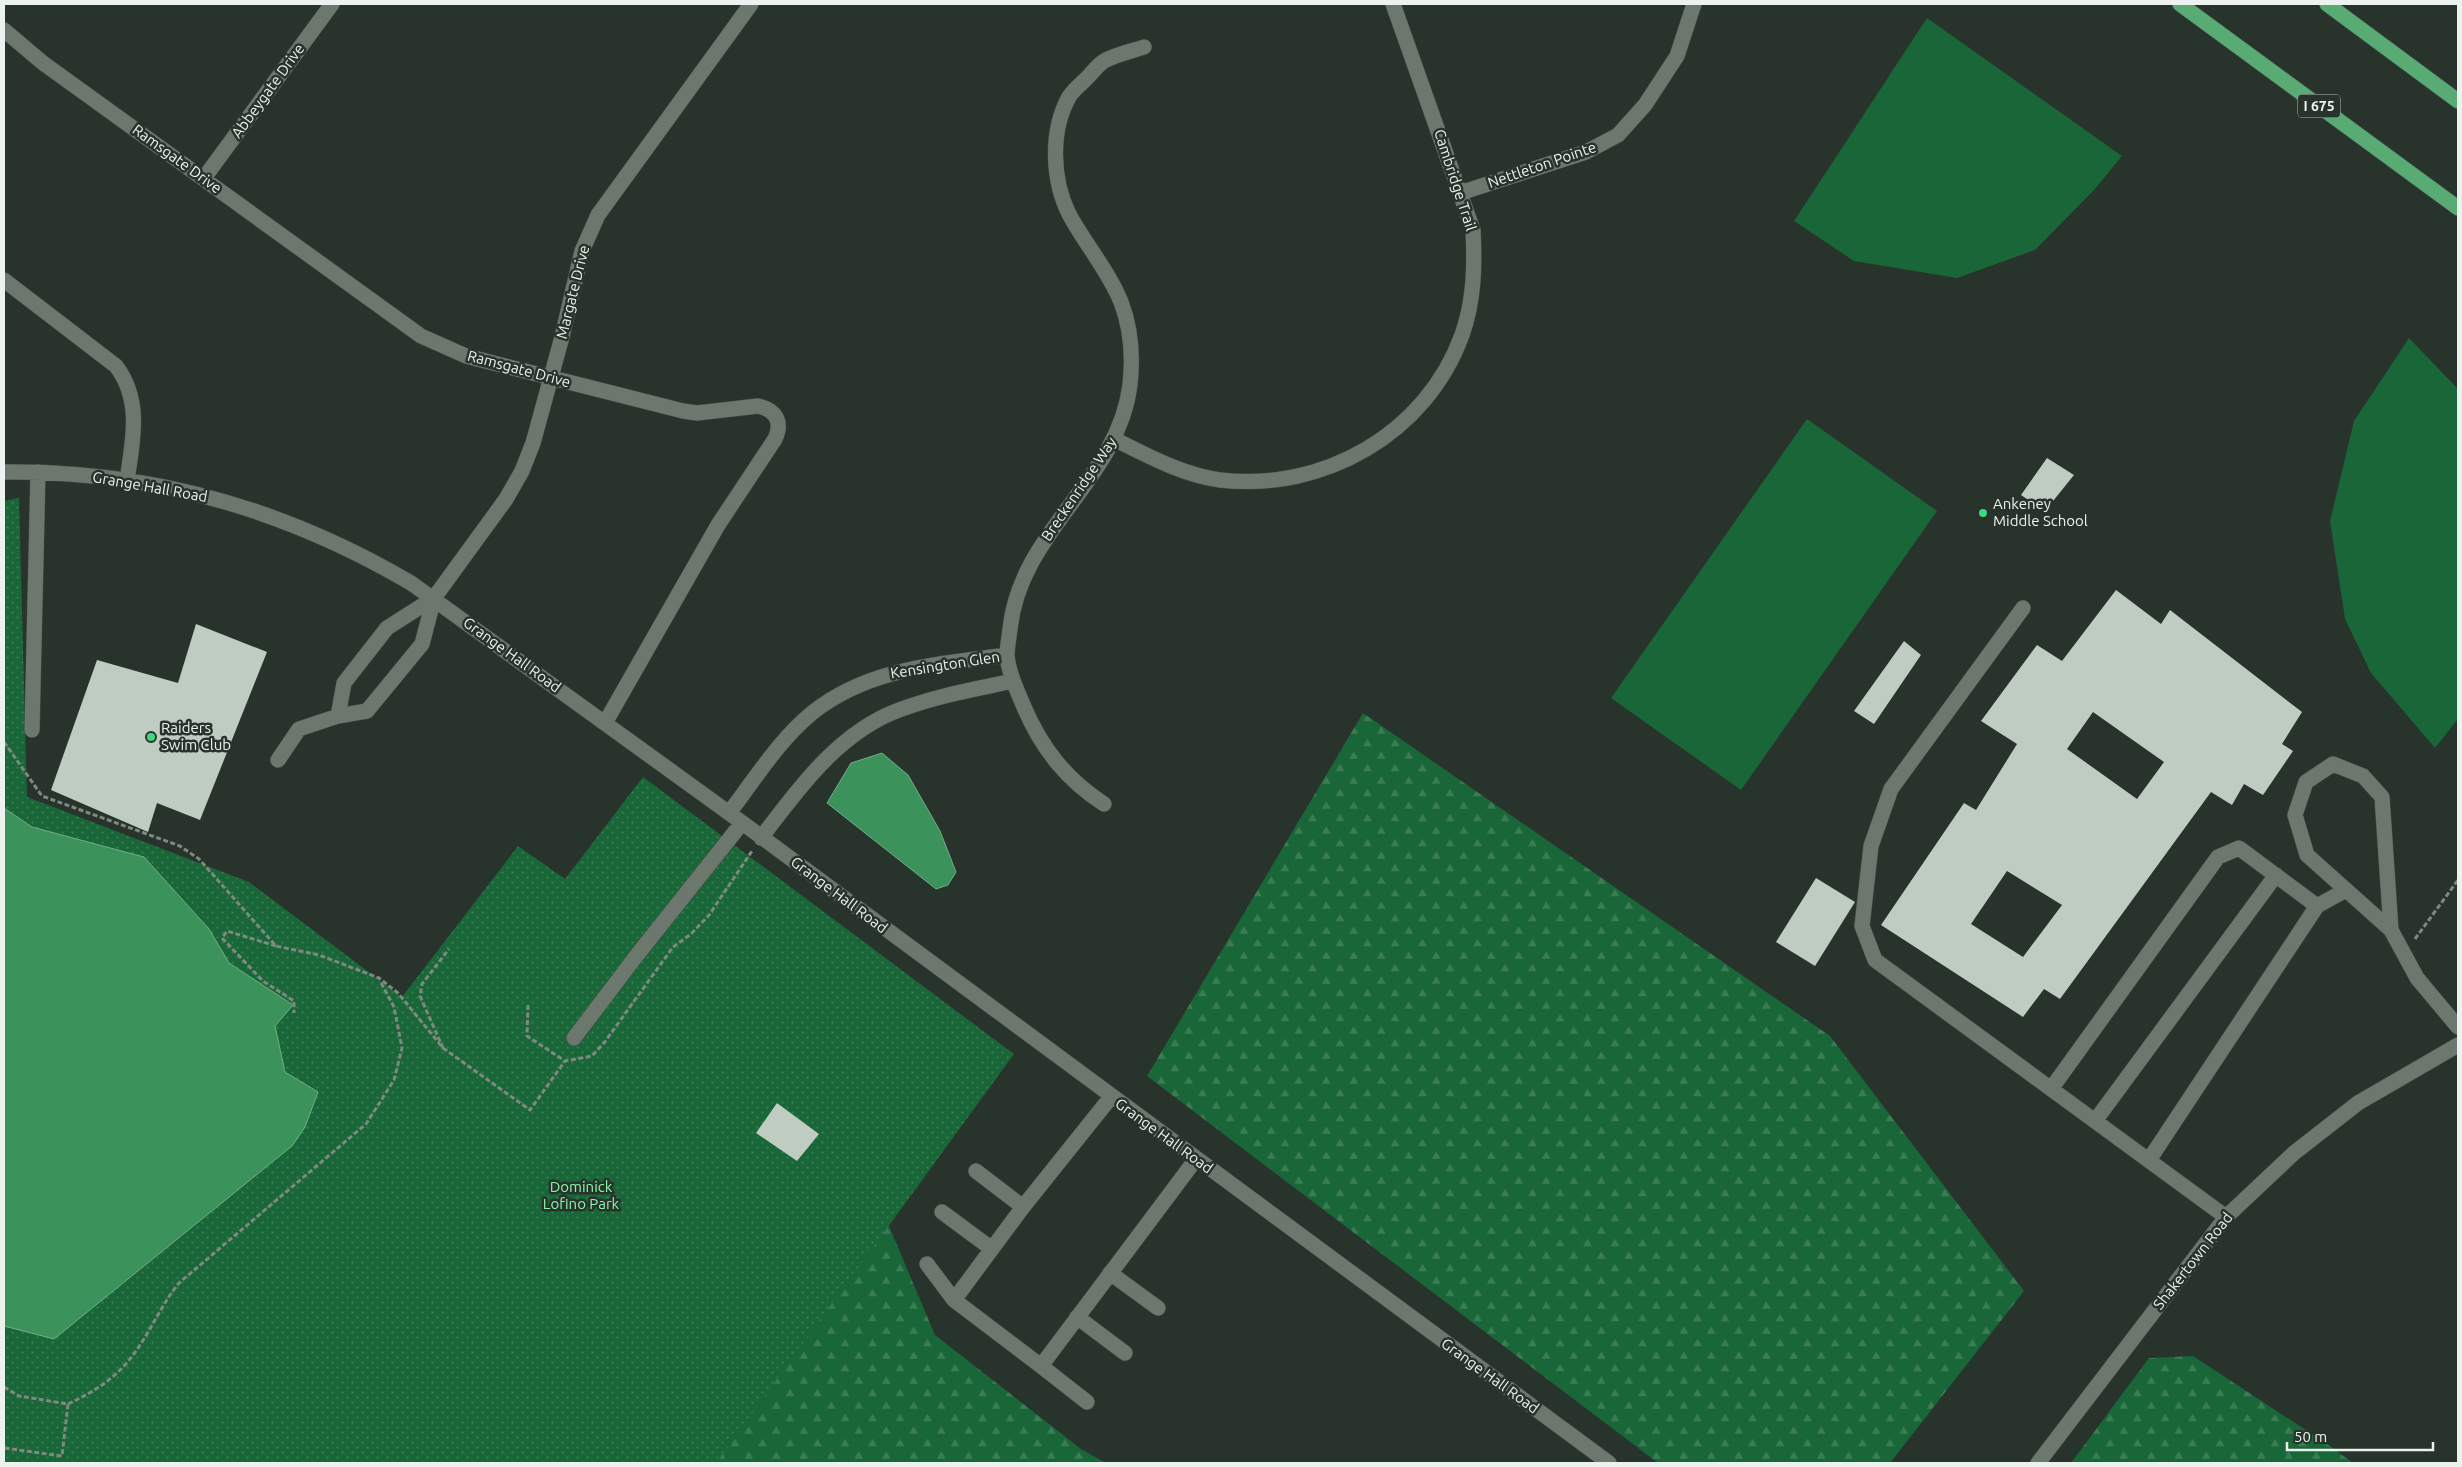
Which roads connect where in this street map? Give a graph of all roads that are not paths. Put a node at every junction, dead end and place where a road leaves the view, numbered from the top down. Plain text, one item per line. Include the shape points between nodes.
1 (332, 4) edge
2 (751, 4) edge
3 (1393, 4) edge
4 (1694, 4) edge
5 (2180, 4) edge
6 (2327, 4) edge
7 (4, 30) edge
8 (1144, 47) dead end
9 (2458, 100) edge
10 (204, 178) junction
11 (1460, 193) junction
12 (2458, 208) edge
13 (4, 280) edge
14 (550, 377) junction
15 (1114, 439) junction
16 (4, 472) edge
17 (38, 472) junction
18 (126, 480) junction
19 (434, 598) junction
20 (2023, 608) dead end
21 (1007, 655) junction
22 (1013, 681) junction
23 (338, 716) junction
24 (605, 723) junction
25 (32, 730) dead end
26 (278, 760) dead end
27 (1104, 804) dead end
28 (729, 813) junction
29 (742, 823) junction
30 (761, 838) junction
31 (2276, 875) junction
32 (2346, 890) junction
33 (2317, 906) junction
34 (2391, 930) junction
35 (2458, 1027) edge
36 (574, 1038) dead end
37 (2458, 1045) edge
38 (2051, 1088) junction
39 (1111, 1097) junction
40 (2095, 1120) junction
41 (1196, 1159) junction
42 (2149, 1160) junction
43 (976, 1171) dead end
44 (1023, 1207) junction
45 (942, 1212) dead end
46 (2226, 1217) junction
47 (992, 1249) junction
48 (927, 1264) dead end
49 (1110, 1273) junction
50 (954, 1300) junction
51 (1158, 1308) dead end
52 (1077, 1317) junction
53 (1125, 1353) dead end
54 (1041, 1366) junction
55 (1087, 1402) dead end
56 (1609, 1463) edge
57 (2038, 1463) edge

1 - 10 street, Abbeygate Drive
2 - 14 street, Margate Drive via 598,215 582,251
3 - 11 street, Cambridge Trail
4 - 11 street, Nettleton Pointe via 1677,56 1645,105 1618,135 1586,152
5 - 12 highway, I 675
6 - 9 highway
7 - 10 street, Ramsgate Drive via 43,64
8 - 15 street, Breckenridge Way via 1105,60 1070,96 1061,116 1057,138 1057,172 1068,211 1112,281 1128,327 1132,356 1130,386 1124,415
10 - 14 street, Ramsgate Drive via 421,336 466,356
11 - 15 street, Cambridge Trail via 1473,230 1475,265 1471,300 1462,334 1448,366 1429,395 1378,443 1315,473 1250,482 1185,471
13 - 18 street via 116,366 124,376 131,392 133,410 132,449
14 - 19 street, Margate Drive via 533,443 522,471 506,500
14 - 24 street, Ramsgate Drive via 697,413 758,406 774,413 778,422 774,439 718,525
15 - 21 street, Breckenridge Way via 1024,573 1011,620
16 - 17 street, Grange Hall Road
17 - 18 street, Grange Hall Road
17 - 25 street
18 - 19 street, Grange Hall Road via 199,494 304,528 372,560
19 - 23 street via 387,628 344,683
19 - 23 street via 422,644 416,652 367,711
19 - 24 street, Grange Hall Road
20 - 38 street via 1891,788 1871,846 1862,926 1875,960
21 - 22 street, Breckenridge Way
21 - 28 street, Kensington Glen via 900,670 839,694 789,735
22 - 27 street, Breckenridge Way via 1045,749 1071,780
22 - 30 street, Kensington Glen via 897,710 859,731 823,762
23 - 26 street via 299,729
24 - 28 street, Grange Hall Road
28 - 29 street, Grange Hall Road
29 - 30 street, Grange Hall Road
29 - 36 street
30 - 39 street, Grange Hall Road
31 - 33 street
31 - 38 street via 2240,848 2218,857
31 - 40 street
32 - 33 street
32 - 34 street
32 - 34 street via 2308,855 2294,815 2306,782 2333,764 2363,776 2382,797
33 - 42 street
34 - 35 street via 2417,978
37 - 46 street, Shakertown Road via 2358,1103 2294,1153
38 - 40 street
39 - 41 street, Grange Hall Road
39 - 44 street
40 - 42 street
41 - 49 street
41 - 56 street, Grange Hall Road
42 - 46 street
43 - 44 street
44 - 47 street
45 - 47 street
46 - 57 street, Shakertown Road
47 - 50 street
48 - 50 street
49 - 51 street
49 - 52 street
50 - 54 street
52 - 53 street
52 - 54 street
54 - 55 street

